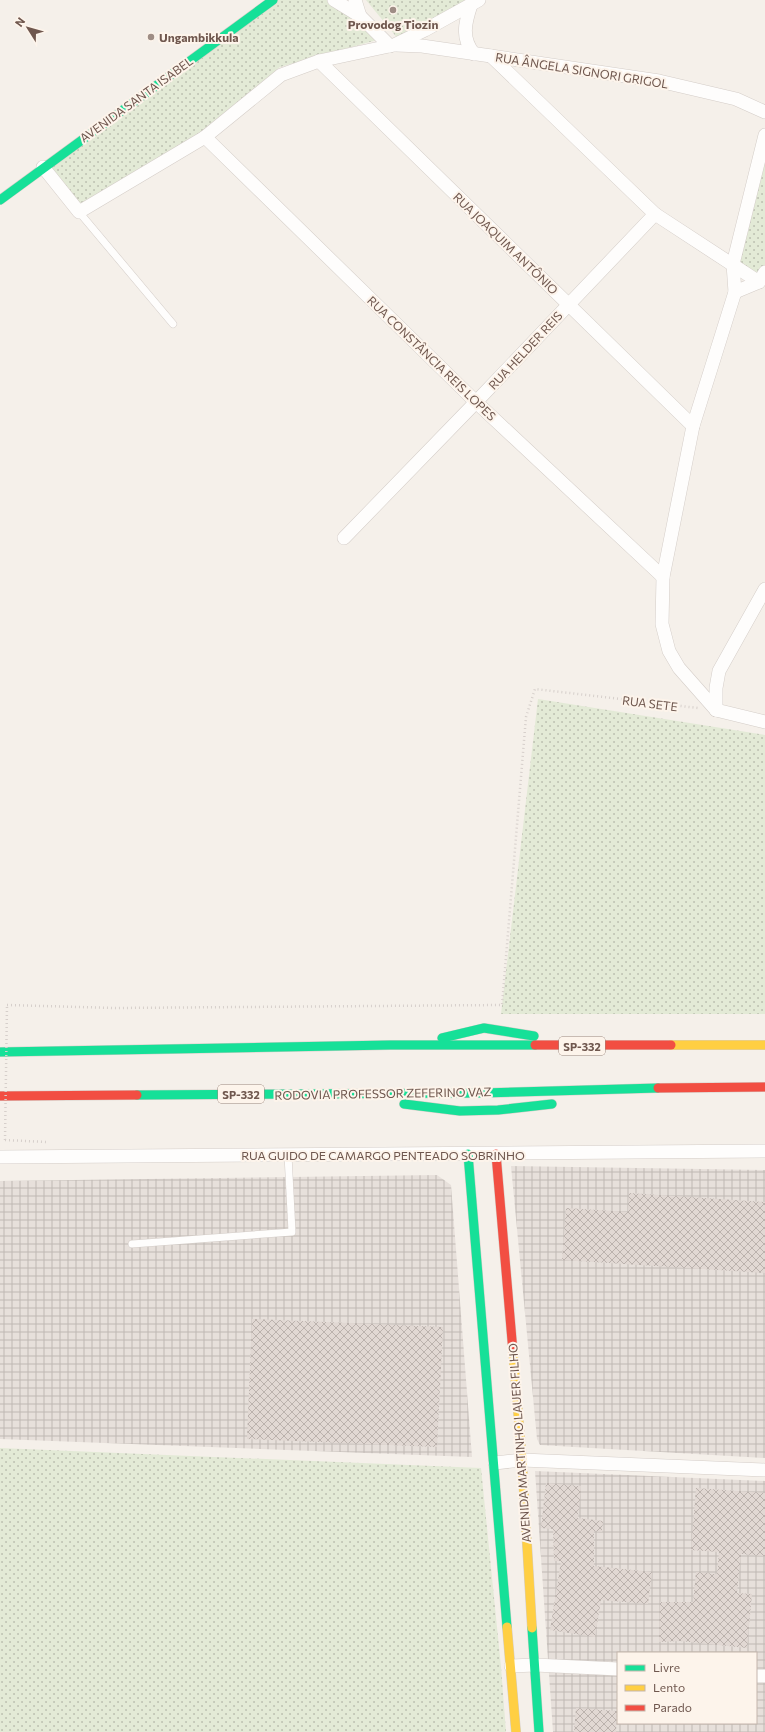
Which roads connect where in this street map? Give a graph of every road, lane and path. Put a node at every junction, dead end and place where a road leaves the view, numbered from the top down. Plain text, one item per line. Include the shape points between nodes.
1 (273, 0) edge
2 (334, 0) edge
3 (356, 0) edge
4 (475, 3) edge
5 (360, 16) junction
6 (392, 45) junction
7 (474, 54) junction
8 (491, 56) junction
9 (318, 61) junction
10 (765, 112) edge
11 (765, 136) edge
12 (205, 137) junction
13 (43, 167) junction
14 (0, 200) edge
15 (79, 212) junction
16 (655, 214) junction
17 (733, 264) junction
18 (762, 277) edge
19 (736, 292) junction
20 (568, 304) junction
21 (173, 324) dead end
22 (476, 402) junction
23 (693, 426) junction
24 (344, 538) dead end
25 (663, 577) junction
26 (765, 589) edge
27 (716, 710) junction
28 (765, 722) edge
29 (0, 1042) edge
30 (400, 1045) junction
31 (765, 1045) edge
32 (575, 1046) junction
33 (0, 1052) edge
34 (24, 1052) junction
35 (765, 1086) edge
36 (642, 1088) junction
37 (337, 1094) junction
38 (0, 1096) edge
39 (604, 1100) dead end
40 (565, 1103) dead end
41 (5, 1140) dead end
42 (765, 1151) edge
43 (468, 1154) junction
44 (496, 1154) junction
45 (288, 1155) junction
46 (0, 1157) edge
47 (132, 1244) dead end
48 (522, 1460) junction
49 (495, 1462) junction
50 (765, 1470) edge
51 (535, 1665) junction
52 (511, 1666) junction
53 (617, 1669) edge
54 (516, 1732) edge
55 (539, 1732) edge

1 - 13 main road, AVENIDA SANTA ISABEL
2 - 5 street
3 - 5 street
4 - 6 street
4 - 7 street via 465,24 465,38
5 - 6 street
6 - 7 street, RUA ÂNGELA SIGNORI GRIGOL via 422,46
6 - 9 street
7 - 8 street, RUA ÂNGELA SIGNORI GRIGOL
8 - 10 street, RUA ÂNGELA SIGNORI GRIGOL via 659,81 736,99
8 - 16 street
9 - 12 street via 282,75
9 - 20 street, RUA JOAQUIM ANTÔNIO
11 - 17 street
12 - 15 street
12 - 22 street, RUA CONSTÂNCIA REIS LOPES
13 - 14 main road, AVENIDA SANTA ISABEL
13 - 15 street
15 - 21 lane
16 - 17 street
16 - 20 street, RUA HELDER REIS
17 - 18 street
17 - 19 street
18 - 19 street
19 - 23 street
20 - 22 street, RUA HELDER REIS
20 - 23 street, RUA JOAQUIM ANTÔNIO
22 - 24 street, RUA HELDER REIS
22 - 25 street, RUA CONSTÂNCIA REIS LOPES
23 - 25 street
25 - 27 street via 662,624 669,651 679,668
26 - 27 street via 719,671
27 - 28 street
27 - 41 path, RUA SETE, bridge via 535,689 526,718 502,1005 115,1008 7,1005
29 - 34 main road
30 - 32 main road, SP-332
30 - 32 main road via 436,1040 484,1028 515,1032
30 - 34 main road, SP-332
31 - 32 main road, SP-332
33 - 34 main road, SP-332
35 - 36 main road, RODOVIA PROFESSOR ZEFERINO VAZ / SP-332
36 - 37 main road, RODOVIA PROFESSOR ZEFERINO VAZ / SP-332
36 - 39 main road
37 - 38 main road, RODOVIA PROFESSOR ZEFERINO VAZ / SP-332
37 - 40 main road via 460,1111
42 - 44 street, RUA GUIDO DE CAMARGO PENTEADO SOBRINHO
43 - 44 street, RUA GUIDO DE CAMARGO PENTEADO SOBRINHO
43 - 45 street, RUA GUIDO DE CAMARGO PENTEADO SOBRINHO
43 - 49 main road, AVENIDA MARTINHO LAUER FILHO
44 - 48 main road, AVENIDA MARTINHO LAUER FILHO
45 - 46 street, RUA GUIDO DE CAMARGO PENTEADO SOBRINHO
45 - 47 lane via 292,1232
48 - 49 street
48 - 50 street
48 - 51 main road, AVENIDA MARTINHO LAUER FILHO
49 - 52 main road, AVENIDA MARTINHO LAUER FILHO
51 - 52 street
51 - 53 street
51 - 55 main road, AVENIDA MARTINHO LAUER FILHO
52 - 54 main road, AVENIDA MARTINHO LAUER FILHO

